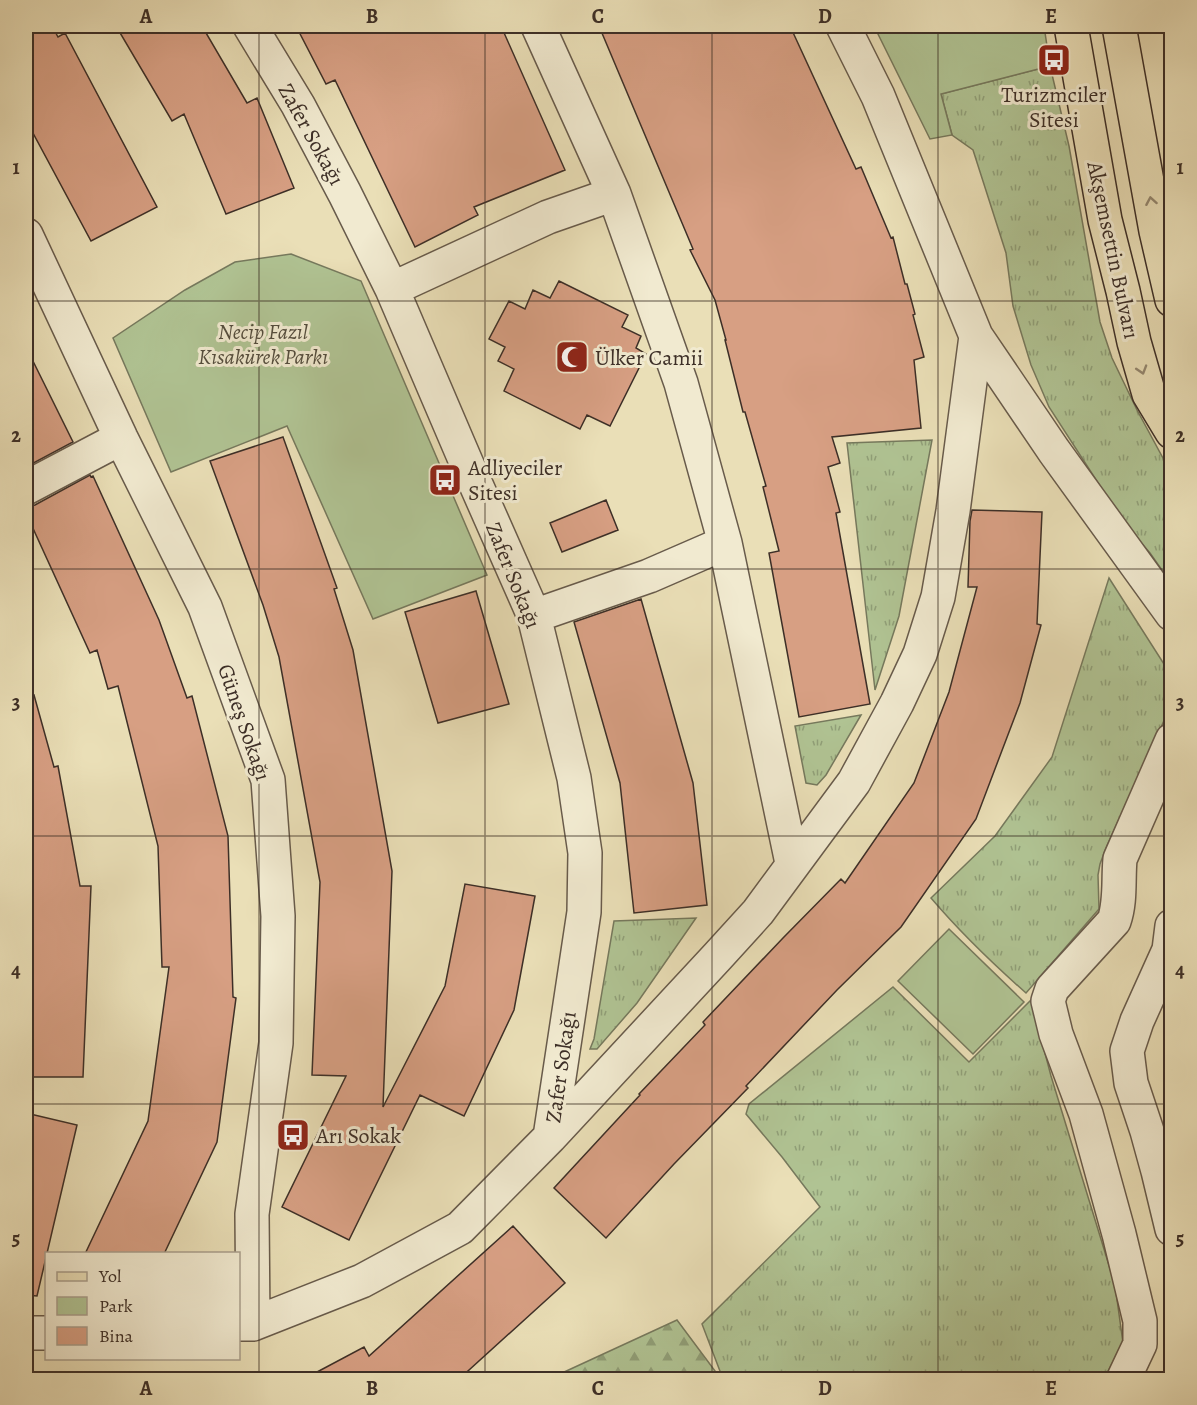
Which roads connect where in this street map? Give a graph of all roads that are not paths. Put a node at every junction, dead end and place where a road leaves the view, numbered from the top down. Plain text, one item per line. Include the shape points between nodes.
1 (250, 26) edge
2 (538, 26) edge
3 (843, 26) edge
4 (1071, 26) edge
5 (1119, 26) edge
6 (614, 194) junction
7 (26, 235) edge
8 (392, 289) junction
9 (1172, 300) edge
10 (976, 336) junction
11 (1172, 432) edge
12 (121, 438) junction
13 (26, 488) edge
14 (725, 543) junction
15 (1172, 614) edge
16 (534, 616) junction
17 (1172, 740) edge
18 (792, 863) junction
19 (1172, 926) edge
20 (550, 1137) junction
21 (1172, 1229) edge
22 (246, 1324) edge
23 (45, 1333) edge
24 (26, 1334) edge
25 (1123, 1380) edge

1 - 8 street, Zafer Sokağı via 298,105
2 - 6 street
3 - 10 street via 878,96
4 -> 11 main road, Akşemsettin Bulvarı via 1105,220 1134,342 1149,394
9 -> 5 main road, Akşemsettin Bulvarı
6 - 8 street via 548,217
6 - 14 street via 681,383
7 - 12 street, Güneş Sokağı
8 - 16 street, Zafer Sokağı
10 - 15 street
10 - 18 street via 938,597 920,654 854,782
12 - 13 street
12 - 22 street, Güneş Sokağı via 205,607 268,780 278,916 276,1043 252,1214
14 - 16 street via 649,576
14 - 18 street
16 - 20 street, Zafer Sokağı via 574,778 585,852 584,912
17 - 25 street via 1120,859 1119,909 1114,921 1052,989 1048,1001 1086,1114 1140,1320 1140,1344
18 - 20 street via 758,912
19 - 21 street via 1169,950 1127,1051 1131,1083
20 - 22 street via 460,1228 362,1281
23 - 24 street

